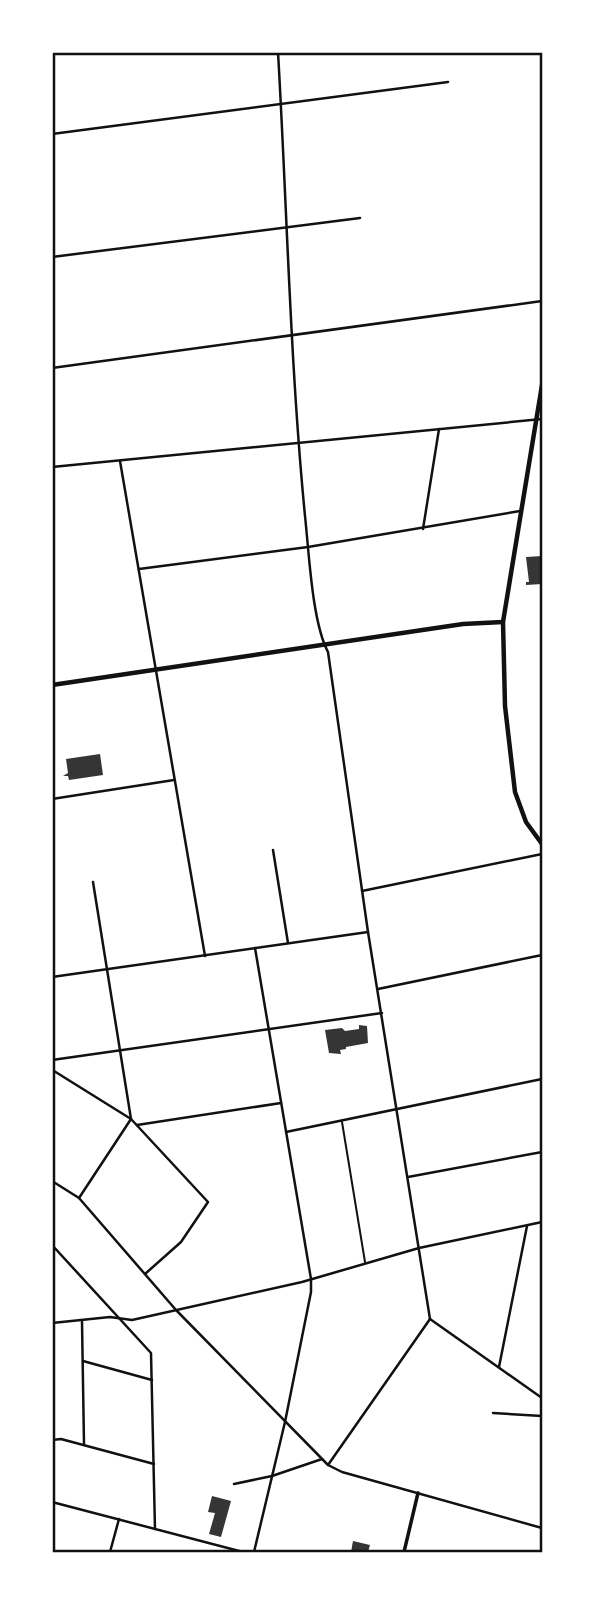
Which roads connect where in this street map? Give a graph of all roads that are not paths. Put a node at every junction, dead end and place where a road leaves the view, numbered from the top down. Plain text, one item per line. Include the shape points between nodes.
1 (278, 52) edge
2 (448, 82) dead end
3 (281, 105) junction
4 (52, 134) edge
5 (360, 218) dead end
6 (287, 227) junction
7 (52, 257) edge
8 (542, 301) edge
9 (292, 335) junction
10 (52, 368) edge
11 (542, 385) edge
12 (540, 419) edge
13 (439, 429) junction
14 (298, 442) junction
15 (120, 461) junction
16 (52, 467) edge
17 (520, 511) junction
18 (423, 529) junction
19 (308, 547) junction
20 (139, 569) junction
21 (503, 622) junction
22 (324, 644) junction
23 (156, 669) junction
24 (52, 685) edge
25 (174, 780) junction
26 (52, 799) edge
27 (542, 844) edge
28 (273, 850) dead end
29 (542, 854) edge
30 (93, 882) dead end
31 (362, 891) junction
32 (368, 932) junction
33 (289, 944) junction
34 (255, 948) junction
35 (542, 955) edge
36 (205, 956) junction
37 (107, 970) junction
38 (52, 977) edge
39 (378, 989) junction
40 (382, 1013) junction
41 (269, 1029) junction
42 (120, 1050) junction
43 (52, 1061) edge
44 (53, 1072) edge
45 (542, 1079) edge
46 (281, 1103) junction
47 (397, 1110) junction
48 (131, 1119) junction
49 (342, 1121) junction
50 (137, 1125) junction
51 (286, 1132) junction
52 (542, 1152) edge
53 (408, 1177) junction
54 (52, 1181) edge
55 (79, 1198) junction
56 (542, 1222) edge
57 (527, 1225) junction
58 (52, 1245) edge
59 (419, 1248) junction
60 (366, 1263) junction
61 (145, 1274) junction
62 (311, 1279) junction
63 (177, 1310) junction
64 (121, 1318) junction
65 (430, 1319) junction
66 (82, 1320) junction
67 (52, 1324) edge
68 (83, 1361) junction
69 (499, 1367) junction
70 (152, 1380) junction
71 (542, 1398) edge
72 (493, 1413) dead end
73 (542, 1416) edge
74 (285, 1422) junction
75 (52, 1440) edge
76 (84, 1444) junction
77 (323, 1459) junction
78 (153, 1464) junction
79 (328, 1465) junction
80 (272, 1476) junction
81 (234, 1484) dead end
82 (418, 1493) junction
83 (52, 1502) edge
84 (119, 1519) junction
85 (542, 1528) edge
86 (155, 1529) junction
87 (110, 1552) edge
88 (243, 1552) edge
89 (254, 1552) edge
90 (404, 1552) edge

1 - 3 street
2 - 3 street
3 - 4 street
3 - 6 street
5 - 6 street
6 - 7 street
6 - 9 street
8 - 9 street
9 - 10 street
9 - 14 street
11 - 12 main road
12 - 13 street
12 - 17 main road
13 - 14 street
13 - 18 street
14 - 15 street
14 - 19 street
15 - 16 street
15 - 20 street
17 - 18 street
17 - 21 main road
18 - 19 street
19 - 20 street
19 - 22 street
20 - 23 street
21 - 22 main road
21 - 27 main road via 514,792 526,822
22 - 23 main road
22 - 31 street
23 - 24 main road
23 - 25 street
25 - 26 street
25 - 36 street
28 - 33 street
29 - 31 street
30 - 37 street
31 - 32 street
32 - 33 street
32 - 39 street
33 - 34 street
34 - 36 street
34 - 41 street
35 - 39 street
36 - 37 street
37 - 38 street
37 - 42 street
39 - 40 street
40 - 41 street
40 - 47 street
41 - 42 street
41 - 46 street
42 - 43 street
42 - 48 street
43 - 44 street
44 - 48 street
45 - 47 street
46 - 50 street
46 - 51 street
47 - 49 street
47 - 53 street
48 - 50 street
48 - 55 street
49 - 51 street
49 - 60 lane
50 - 61 street via 208,1202 181,1242
51 - 62 street
52 - 53 street
53 - 59 street
54 - 55 street
55 - 61 street
56 - 57 street
57 - 59 street
57 - 69 street
58 - 64 street
59 - 60 street
59 - 65 street
60 - 62 street
61 - 63 street
62 - 63 street
62 - 74 street via 310,1305
63 - 64 street via 132,1320
63 - 74 street
64 - 66 street
64 - 70 street via 151,1353
65 - 69 street
65 - 79 street
66 - 67 street
66 - 68 street
68 - 70 street
68 - 76 street
69 - 71 street
70 - 78 street
72 - 73 street
74 - 77 street
74 - 80 street
75 - 76 street
76 - 78 street
77 - 79 street
77 - 80 street
78 - 86 street
79 - 82 street
80 - 81 street
80 - 89 street
82 - 85 street
82 - 90 street
83 - 84 street
84 - 86 street
84 - 87 street
86 - 88 street

